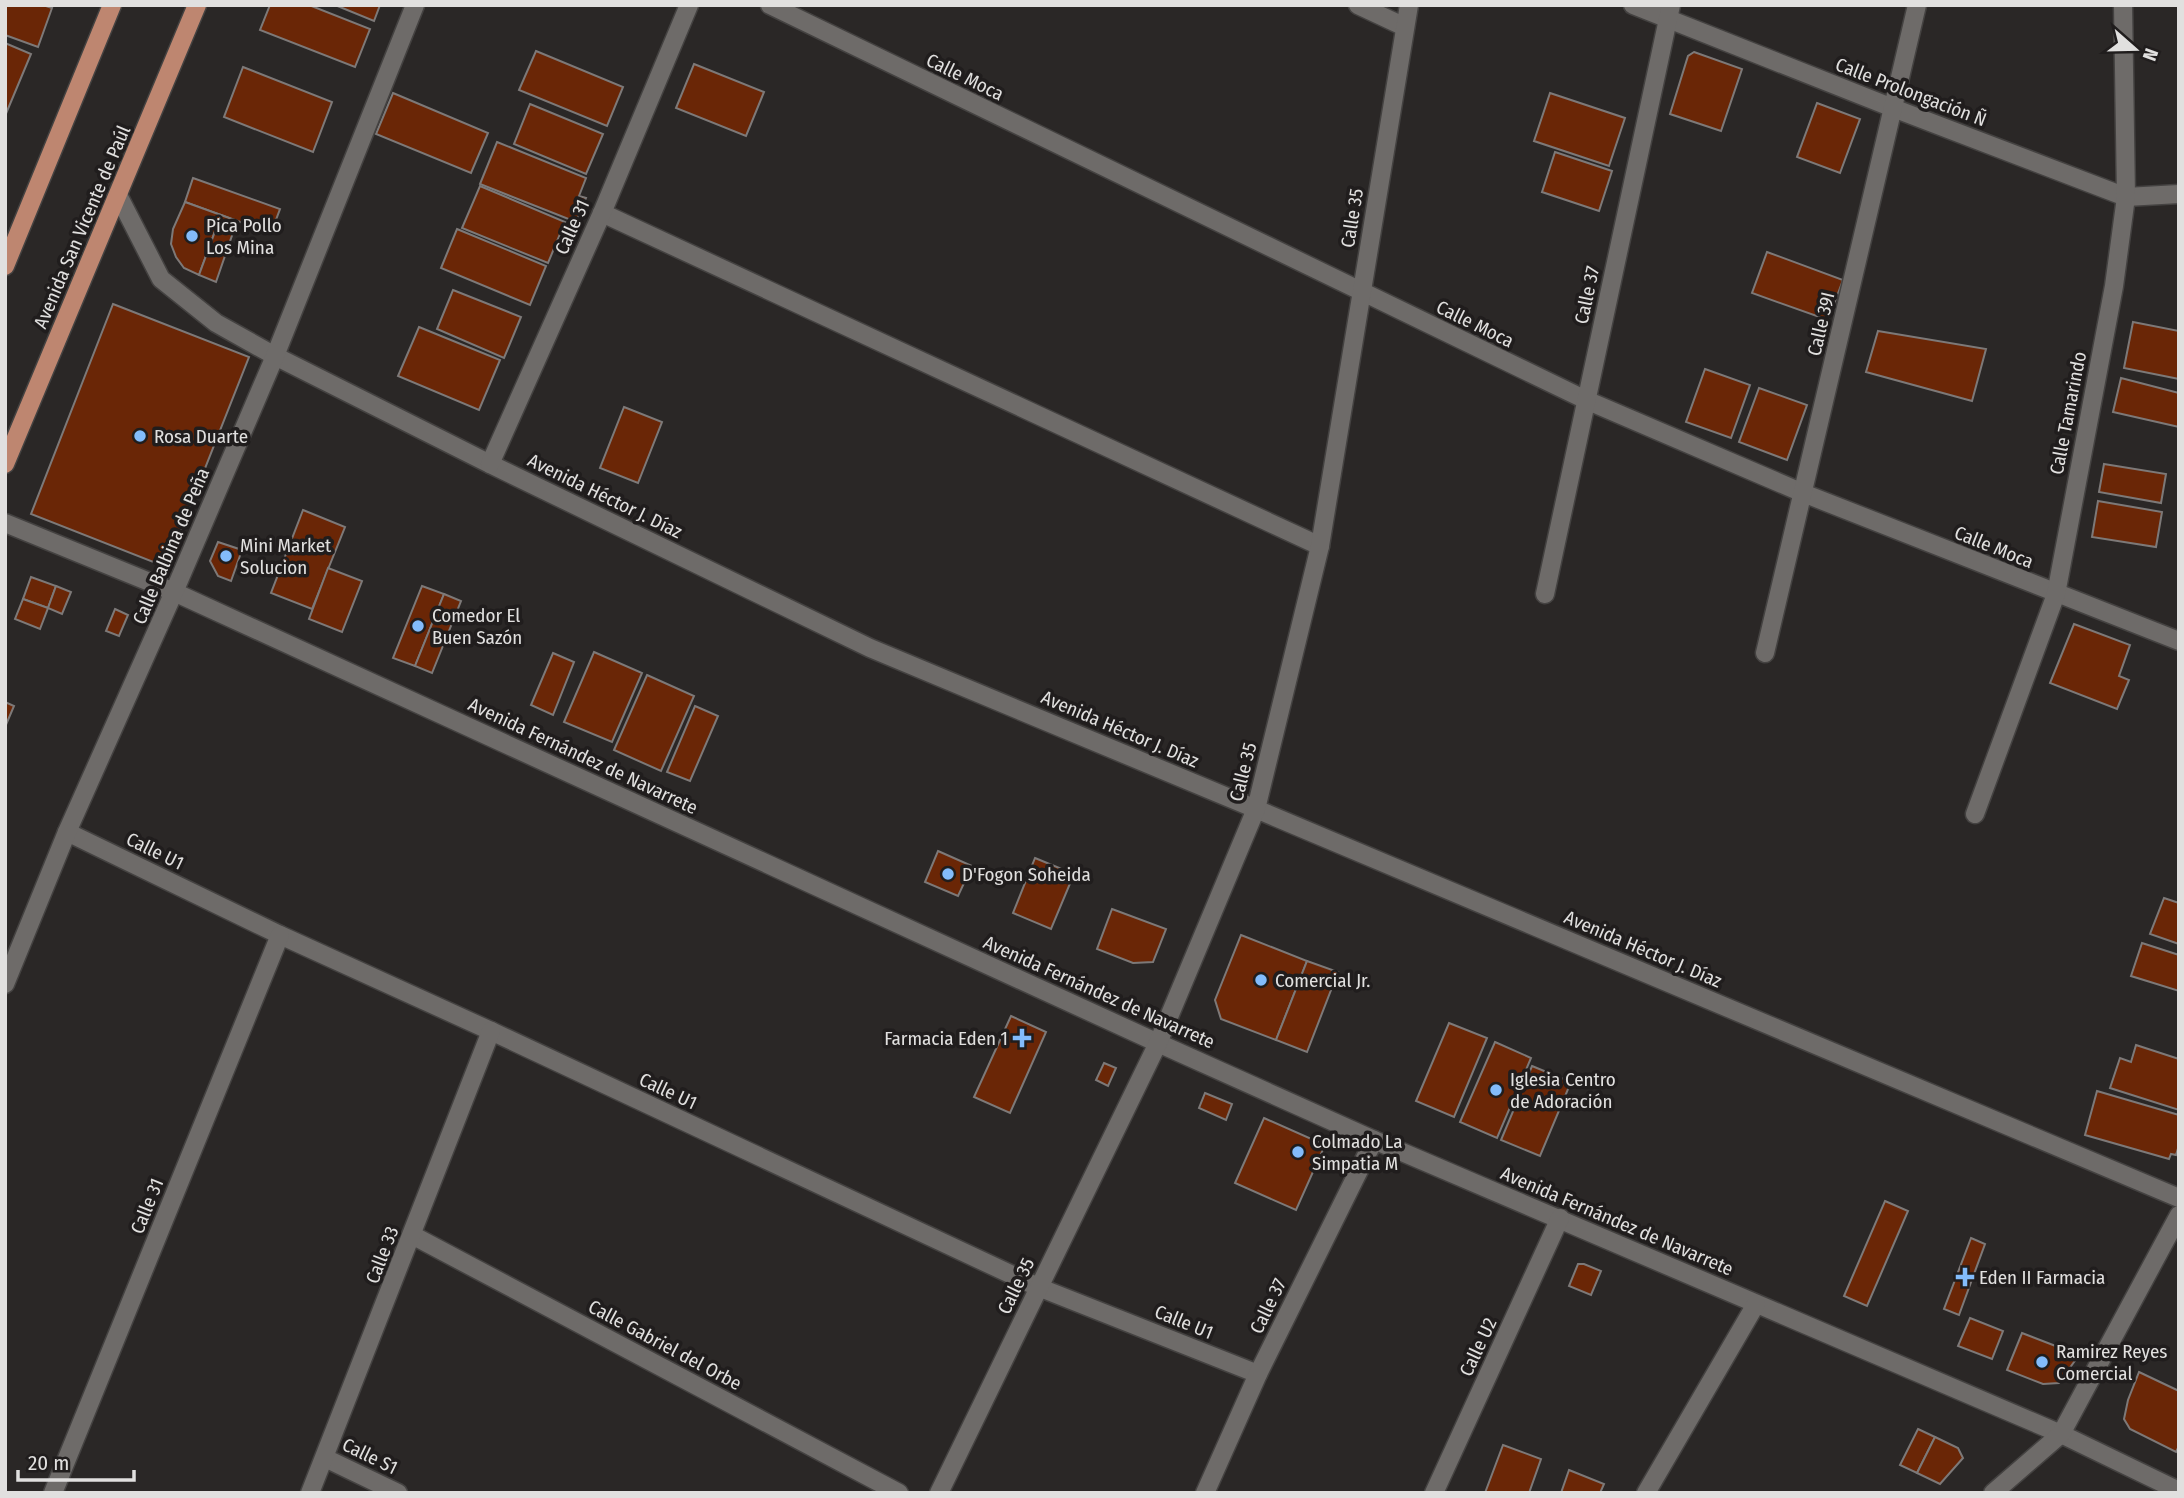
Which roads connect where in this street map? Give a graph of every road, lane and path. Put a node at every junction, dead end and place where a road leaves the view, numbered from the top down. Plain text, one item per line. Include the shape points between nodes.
1 (113, 5) edge
2 (197, 5) edge
3 (415, 5) edge
4 (689, 5) edge
5 (770, 5) edge
6 (1358, 5) edge
7 (1409, 5) edge
8 (1633, 5) edge
9 (1917, 5) edge
10 (2123, 5) edge
11 (1669, 12) edge
12 (1405, 27) junction
13 (1893, 108) junction
14 (118, 194) junction
15 (2179, 194) edge
16 (2126, 197) junction
17 (602, 212) junction
18 (5, 266) edge
19 (1361, 292) junction
20 (275, 356) junction
21 (1586, 400) junction
22 (5, 464) edge
23 (490, 464) junction
24 (1803, 493) junction
25 (5, 523) edge
26 (1320, 546) junction
27 (174, 592) junction
28 (1545, 594) dead end
29 (2056, 594) junction
30 (2179, 641) edge
31 (1765, 653) dead end
32 (1256, 808) junction
33 (1975, 814) dead end
34 (67, 832) junction
35 (280, 935) junction
36 (5, 984) edge
37 (491, 1031) junction
38 (1158, 1043) junction
39 (1374, 1140) junction
40 (2179, 1198) edge
41 (2179, 1215) edge
42 (1560, 1218) junction
43 (412, 1235) junction
44 (1038, 1287) junction
45 (1756, 1304) junction
46 (1258, 1374) junction
47 (2061, 1434) junction
48 (325, 1458) junction
49 (2179, 1491) edge
50 (53, 1493) edge
51 (310, 1493) edge
52 (398, 1493) edge
53 (899, 1493) edge
54 (939, 1493) edge
55 (1205, 1493) edge
56 (1434, 1493) edge
57 (1646, 1493) edge
58 (1993, 1493) edge

1 - 18 main road
2 - 14 main road, Avenida San Vicente de Paúl
3 - 20 street, Calle Balbina de Peña
4 - 17 street, Calle 31
5 - 19 street, Calle Moca
6 - 12 street
7 - 12 street, Calle 35
8 - 11 street, Calle Prolongación Ñ
9 - 13 street, Calle 39I
10 - 16 street, Calle Tamarindo
11 - 13 street, Calle Prolongación Ñ
11 - 21 street, Calle 37
12 - 19 street, Calle 35
13 - 16 street, Calle Prolongación Ñ
13 - 24 street, Calle 39I
14 - 20 street, Avenida Héctor J. Díaz via 162,279 216,323
14 - 22 main road, Avenida San Vicente de Paúl
15 - 16 street, Calle Prolongación Ñ
16 - 29 street, Calle Tamarindo
17 - 23 street, Calle 31
17 - 26 street
19 - 21 street, Calle Moca
19 - 26 street, Calle 35
20 - 23 street, Avenida Héctor J. Díaz
20 - 27 street, Calle Balbina de Peña
21 - 24 street, Calle Moca
21 - 28 street, Calle 37
23 - 32 street, Avenida Héctor J. Díaz via 870,648
24 - 29 street, Calle Moca
24 - 31 street, Calle 39I
25 - 27 street, Avenida Fernández de Navarrete
26 - 32 street, Calle 35
27 - 34 street, Calle Balbina de Peña
27 - 38 street, Avenida Fernández de Navarrete
29 - 30 street, Calle Moca
29 - 33 street, Calle Tamarindo
32 - 38 street, Calle 35
32 - 40 street, Avenida Héctor J. Díaz
34 - 35 street, Calle U1
34 - 36 street, Calle Balbina de Peña
35 - 37 street, Calle U1
35 - 50 street, Calle 31
37 - 43 street, Calle 33
37 - 44 street, Calle U1
38 - 39 street, Avenida Fernández de Navarrete
38 - 44 street, Calle 35
39 - 42 street, Avenida Fernández de Navarrete
39 - 46 street, Calle 37
41 - 47 street
42 - 45 street, Avenida Fernández de Navarrete
42 - 56 street, Calle U2
43 - 48 street, Calle 33
43 - 53 street, Calle Gabriel del Orbe
44 - 46 street, Calle U1
44 - 54 street, Calle 35
45 - 47 street, Avenida Fernández de Navarrete
45 - 57 street
46 - 55 street, Calle 37
47 - 49 street, Avenida Fernández de Navarrete
47 - 58 street
48 - 51 street, Calle 33
48 - 52 street, Calle S1

